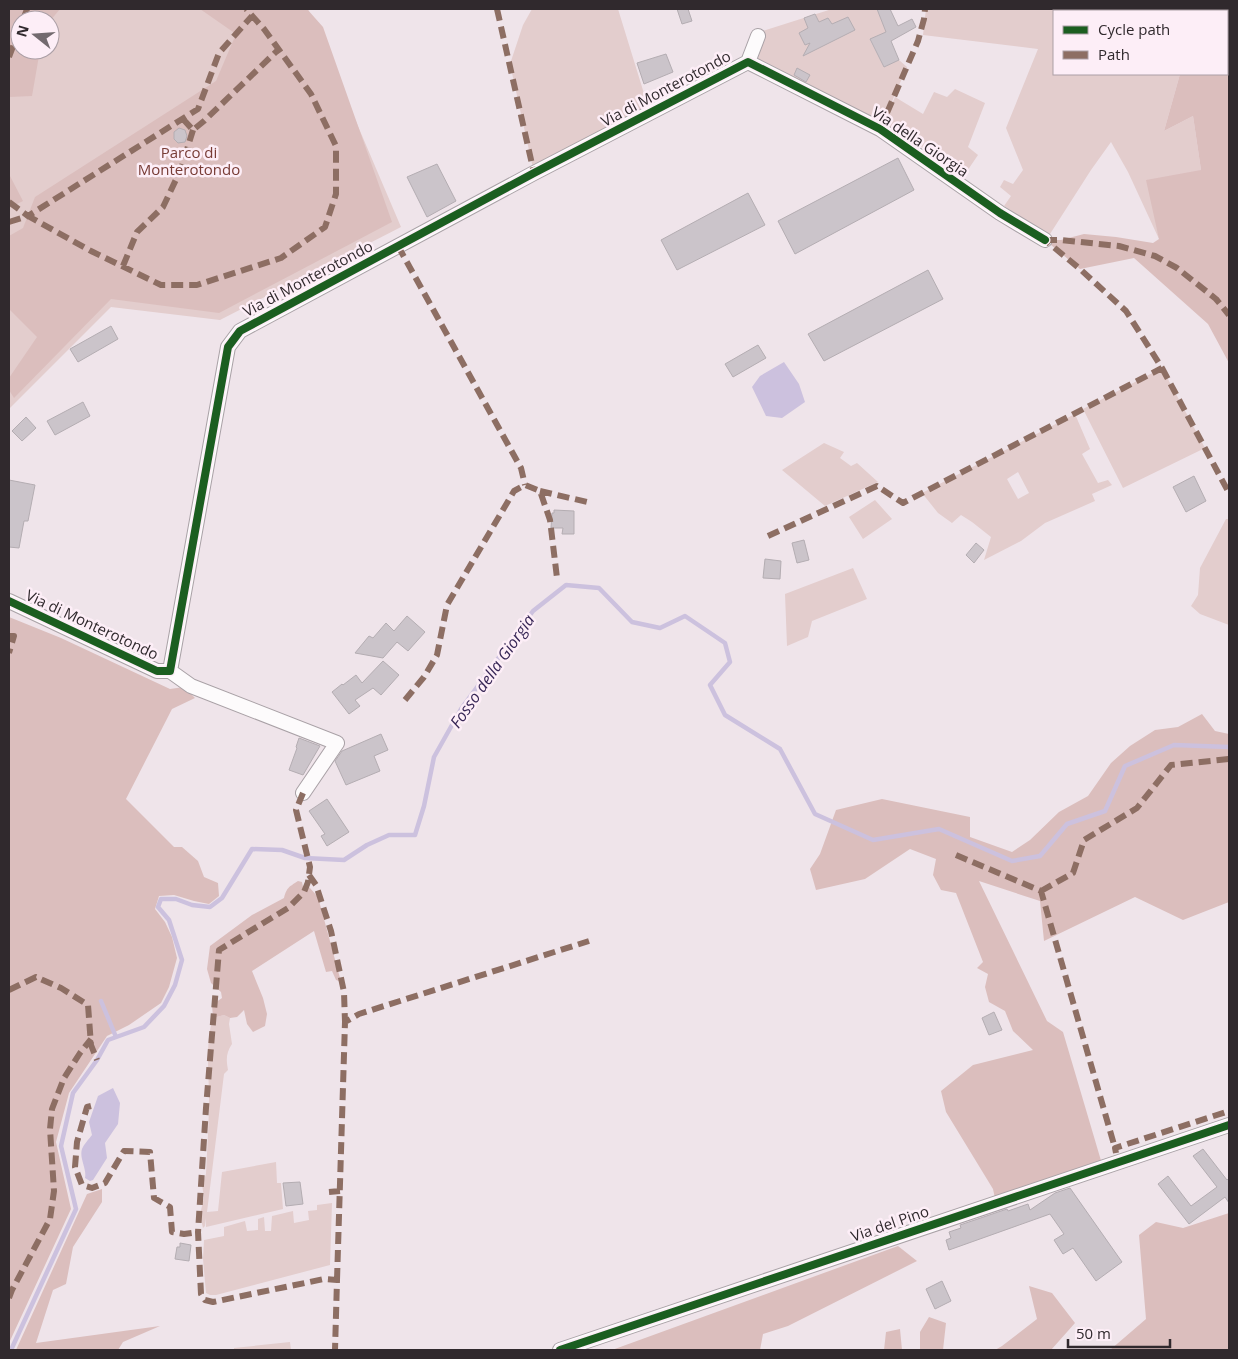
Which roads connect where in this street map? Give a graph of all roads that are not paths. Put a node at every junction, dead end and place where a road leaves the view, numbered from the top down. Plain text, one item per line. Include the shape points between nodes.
1 (758, 36) dead end
2 (748, 62) junction
3 (1045, 240) dead end
4 (9, 601) edge
5 (170, 671) junction
6 (303, 793) dead end
7 (1229, 1125) edge
8 (560, 1350) edge

1 - 2 street
2 - 3 street, Via della Giorgia via 880,129 978,198
2 - 5 street, Via di Monterotondo via 240,331 228,347
4 - 5 street, Via di Monterotondo via 157,671
5 - 6 street, Via di Monterotondo via 191,686 337,743
7 - 8 street, Via del Pino

